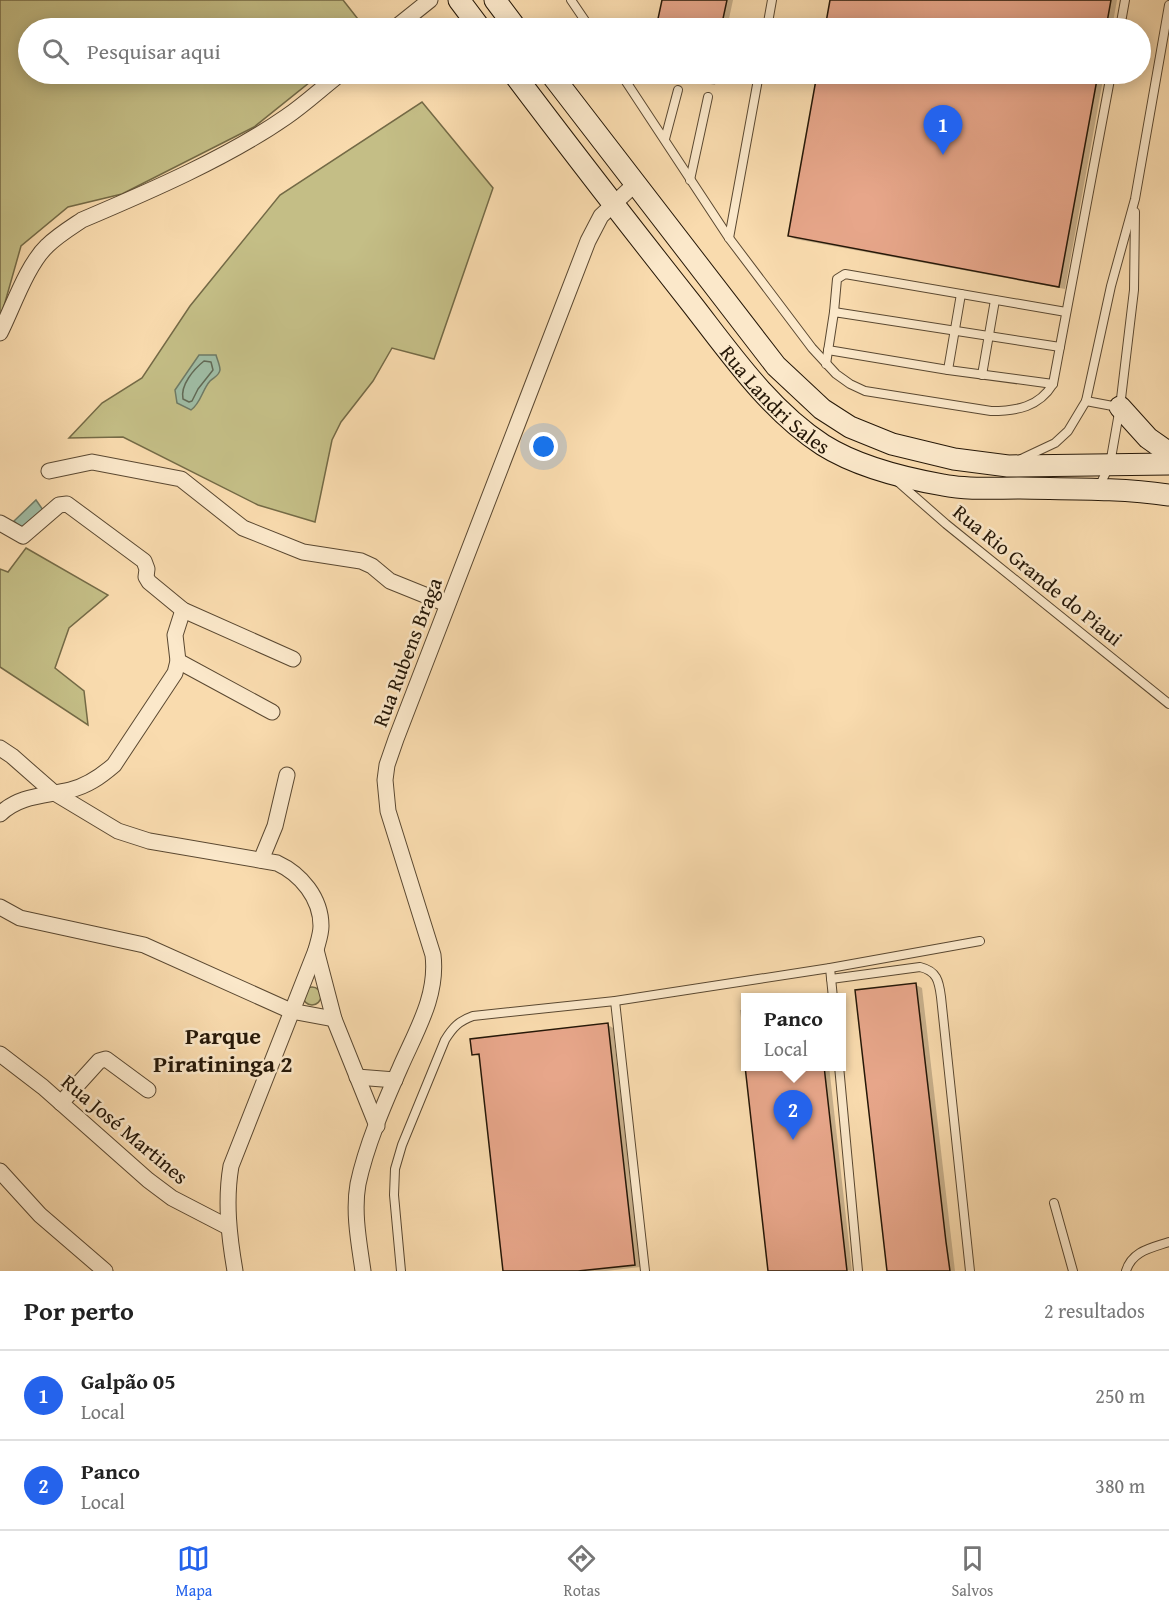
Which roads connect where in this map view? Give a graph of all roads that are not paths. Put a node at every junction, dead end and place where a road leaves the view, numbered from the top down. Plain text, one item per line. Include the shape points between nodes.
1 (430, 0) edge
2 (459, 0) edge
3 (495, 0) edge
4 (571, 0) edge
5 (772, 0) edge
6 (1125, 0) edge
7 (1169, 5) edge
8 (408, 18) edge
9 (472, 18) edge
10 (508, 18) edge
11 (583, 18) edge
12 (769, 18) edge
13 (1122, 18) edge
14 (327, 84) edge
15 (522, 84) edge
16 (558, 84) edge
17 (628, 84) edge
18 (757, 84) edge
19 (1109, 84) edge
20 (678, 90) dead end
21 (708, 97) dead end
22 (665, 139) junction
23 (690, 180) junction
24 (634, 184) junction
25 (1135, 199) junction
26 (612, 204) junction
27 (729, 238) junction
28 (961, 294) junction
29 (995, 300) junction
30 (834, 312) junction
31 (1066, 312) junction
32 (956, 331) junction
33 (0, 333) edge
34 (988, 336) junction
35 (1060, 347) junction
36 (828, 350) junction
37 (826, 364) junction
38 (948, 370) junction
39 (982, 375) junction
40 (1053, 384) junction
41 (1086, 401) junction
42 (1120, 407) junction
43 (1169, 453) edge
44 (1110, 464) junction
45 (1169, 464) edge
46 (1008, 466) junction
47 (49, 471) dead end
48 (887, 472) junction
49 (1003, 488) junction
50 (1099, 489) junction
51 (1169, 495) edge
52 (0, 523) edge
53 (447, 604) junction
54 (183, 610) junction
55 (293, 659) dead end
56 (178, 662) junction
57 (1169, 704) edge
58 (272, 712) dead end
59 (0, 748) edge
60 (287, 775) dead end
61 (53, 792) junction
62 (0, 814) edge
63 (261, 860) junction
64 (0, 907) edge
65 (980, 941) dead end
66 (316, 950) junction
67 (830, 968) junction
68 (831, 979) junction
69 (832, 993) edge
70 (615, 1001) junction
71 (291, 1011) junction
72 (334, 1019) junction
73 (0, 1054) edge
74 (839, 1071) edge
75 (357, 1077) junction
76 (395, 1080) junction
77 (148, 1090) dead end
78 (61, 1103) junction
79 (376, 1126) junction
80 (0, 1171) edge
81 (1054, 1203) dead end
82 (228, 1227) junction
83 (1169, 1242) edge
84 (105, 1271) edge
85 (235, 1271) edge
86 (363, 1271) edge
87 (401, 1271) edge
88 (645, 1271) edge
89 (858, 1271) edge
90 (970, 1271) edge
91 (1073, 1271) edge
92 (1126, 1271) edge

1 - 8 street
2 - 9 street
3 - 10 street
4 - 11 lane
5 - 12 lane
6 - 13 lane
7 - 25 lane
14 - 33 street via 249,140 64,232 30,268
15 - 26 street, Rua Landri Sales
16 - 24 street, Rua Landri Sales
17 - 22 lane
18 - 27 lane
19 - 31 lane
20 - 22 lane
21 - 23 lane
22 - 23 lane
23 - 27 lane
24 - 26 street, Rua Rubens Braga
24 - 46 street, Rua Landri Sales via 776,366 822,409 850,427 892,444 931,455
25 - 41 lane
25 - 42 lane via 1134,290
26 - 48 street, Rua Landri Sales via 742,368 782,411 825,446
26 - 53 street, Rua Rubens Braga via 588,241
27 - 37 lane
28 - 29 lane
28 - 30 lane via 845,274 837,279
28 - 32 lane
29 - 31 lane
29 - 34 lane
30 - 32 lane
30 - 36 lane
31 - 35 lane
32 - 34 lane
32 - 38 lane
34 - 35 lane
34 - 39 lane
35 - 40 lane
36 - 37 lane
36 - 38 lane
37 - 40 lane via 850,384 866,391 991,411 1034,404
38 - 39 lane
39 - 40 lane
41 - 42 lane
41 - 46 lane via 1080,415 1055,443
42 - 43 street via 1148,438
42 - 44 lane
44 - 45 street, Rua Landri Sales
44 - 46 street, Rua Landri Sales
44 - 50 lane
46 - 49 lane
47 - 53 street via 92,462 181,479 243,528 303,552 361,561 390,581
48 - 49 street, Rua Landri Sales via 944,485
48 - 57 lane, Rua Rio Grande do Piaui via 945,524
49 - 50 street, Rua Landri Sales
50 - 51 street, Rua Landri Sales
52 - 54 street via 23,536 59,505 67,504 144,561 149,582
53 - 76 street, Rua Rubens Braga via 396,738 385,780 388,811 435,968 432,996
54 - 55 street
54 - 56 street via 176,635
56 - 58 street
56 - 61 street via 170,682 114,765 81,787
59 - 61 street
60 - 63 street via 275,826
61 - 62 street via 24,799
61 - 63 street via 118,831 149,841
63 - 66 street via 289,869 310,891 320,915
64 - 71 street via 20,918 144,945
65 - 67 lane
66 - 71 street
66 - 72 street
67 - 68 lane
67 - 70 lane
68 - 69 lane
68 - 90 lane via 920,967 935,974 941,997
70 - 87 lane via 473,1016 454,1026 436,1060 395,1169
70 - 88 lane
71 - 72 street
71 - 82 street via 231,1166
72 - 75 street
73 - 78 street, Rua José Martines
74 - 89 lane
75 - 76 street
75 - 79 street
76 - 79 street, Rua Rubens Braga
77 - 78 street via 106,1059 99,1061
78 - 82 street, Rua José Martines via 172,1198
79 - 86 street, Rua Rubens Braga via 357,1193
80 - 84 street via 40,1215
81 - 91 lane
82 - 85 street
83 - 92 lane via 1144,1250 1134,1257

